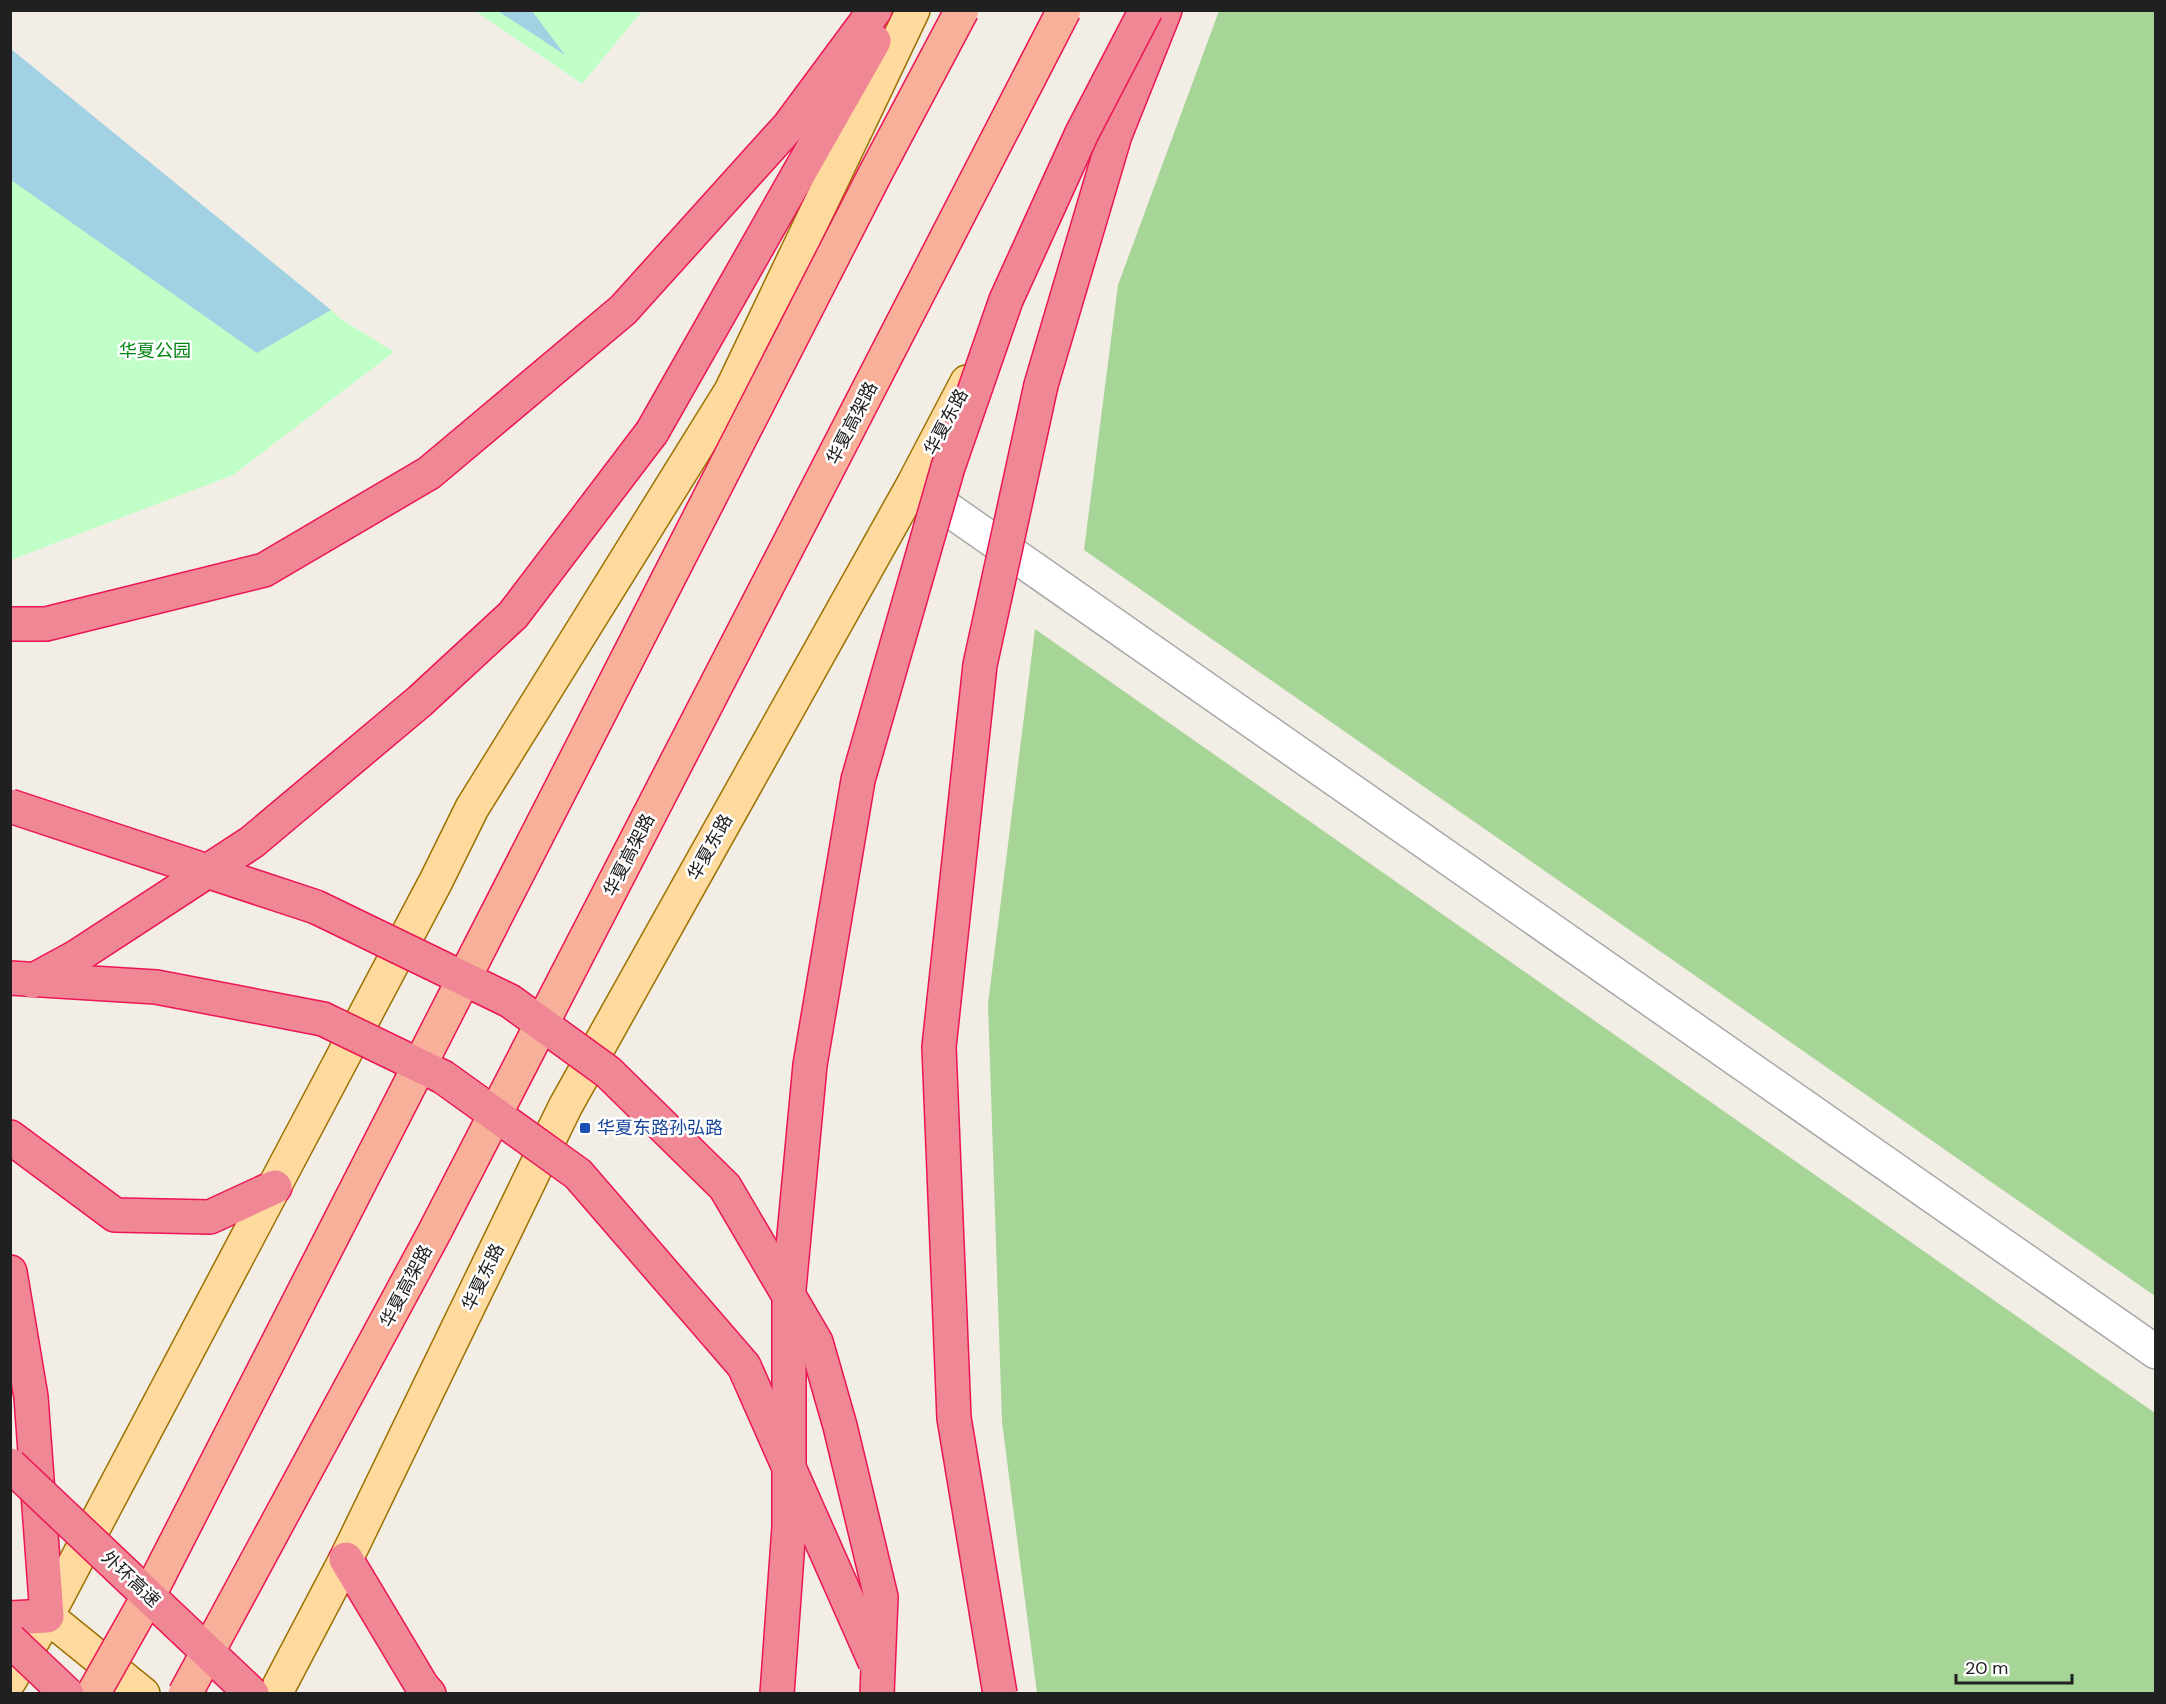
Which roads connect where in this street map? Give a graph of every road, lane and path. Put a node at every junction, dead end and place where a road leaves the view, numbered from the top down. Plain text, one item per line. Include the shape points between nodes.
1 (875, 10) edge
2 (891, 10) edge
3 (913, 10) edge
4 (962, 10) edge
5 (1064, 10) edge
6 (1146, 10) edge
7 (1164, 10) edge
8 (913, 485) junction
9 (10, 624) edge
10 (10, 806) edge
11 (10, 978) edge
12 (10, 993) edge
13 (10, 1137) edge
14 (274, 1187) junction
15 (10, 1272) edge
16 (2156, 1352) edge
17 (10, 1465) edge
18 (346, 1559) junction
19 (48, 1616) junction
20 (10, 1618) edge
21 (10, 1640) edge
22 (10, 1680) edge
23 (67, 1694) edge
24 (93, 1694) edge
25 (143, 1694) edge
26 (184, 1694) edge
27 (252, 1694) edge
28 (275, 1694) edge
29 (429, 1694) edge
30 (777, 1694) edge
31 (877, 1694) edge
32 (890, 1694) edge
33 (1000, 1694) edge

1 - 9 highway via 789,126 622,310 429,473 264,570 46,624
2 - 12 highway, bridge via 652,432 513,615 420,701 252,842 76,957
3 - 14 main road via 731,391 472,808
4 - 24 highway, bridge via 150,1593
5 - 26 highway, 华夏高架路, bridge via 440,1223
6 - 30 highway, bridge via 1083,133 1006,300 948,467 858,780 810,1065 789,1289 789,1527
7 - 8 main road, 华夏东路
7 - 33 highway, bridge via 1115,135 1041,385 980,665 939,1047 954,1419
8 - 16 street
8 - 18 main road, 华夏东路 via 565,1107
10 - 31 highway, bridge via 316,907 510,1001 608,1072 725,1186 816,1342 881,1597
11 - 32 highway, bridge via 156,987 323,1019 443,1077 578,1174 744,1366
13 - 14 highway via 115,1215 210,1217
14 - 19 main road
15 - 19 highway via 31,1396
17 - 27 highway, 外环高速, bridge
18 - 28 main road, 华夏东路
18 - 29 highway
19 - 20 highway
19 - 22 main road
19 - 25 main road
21 - 23 highway, bridge

